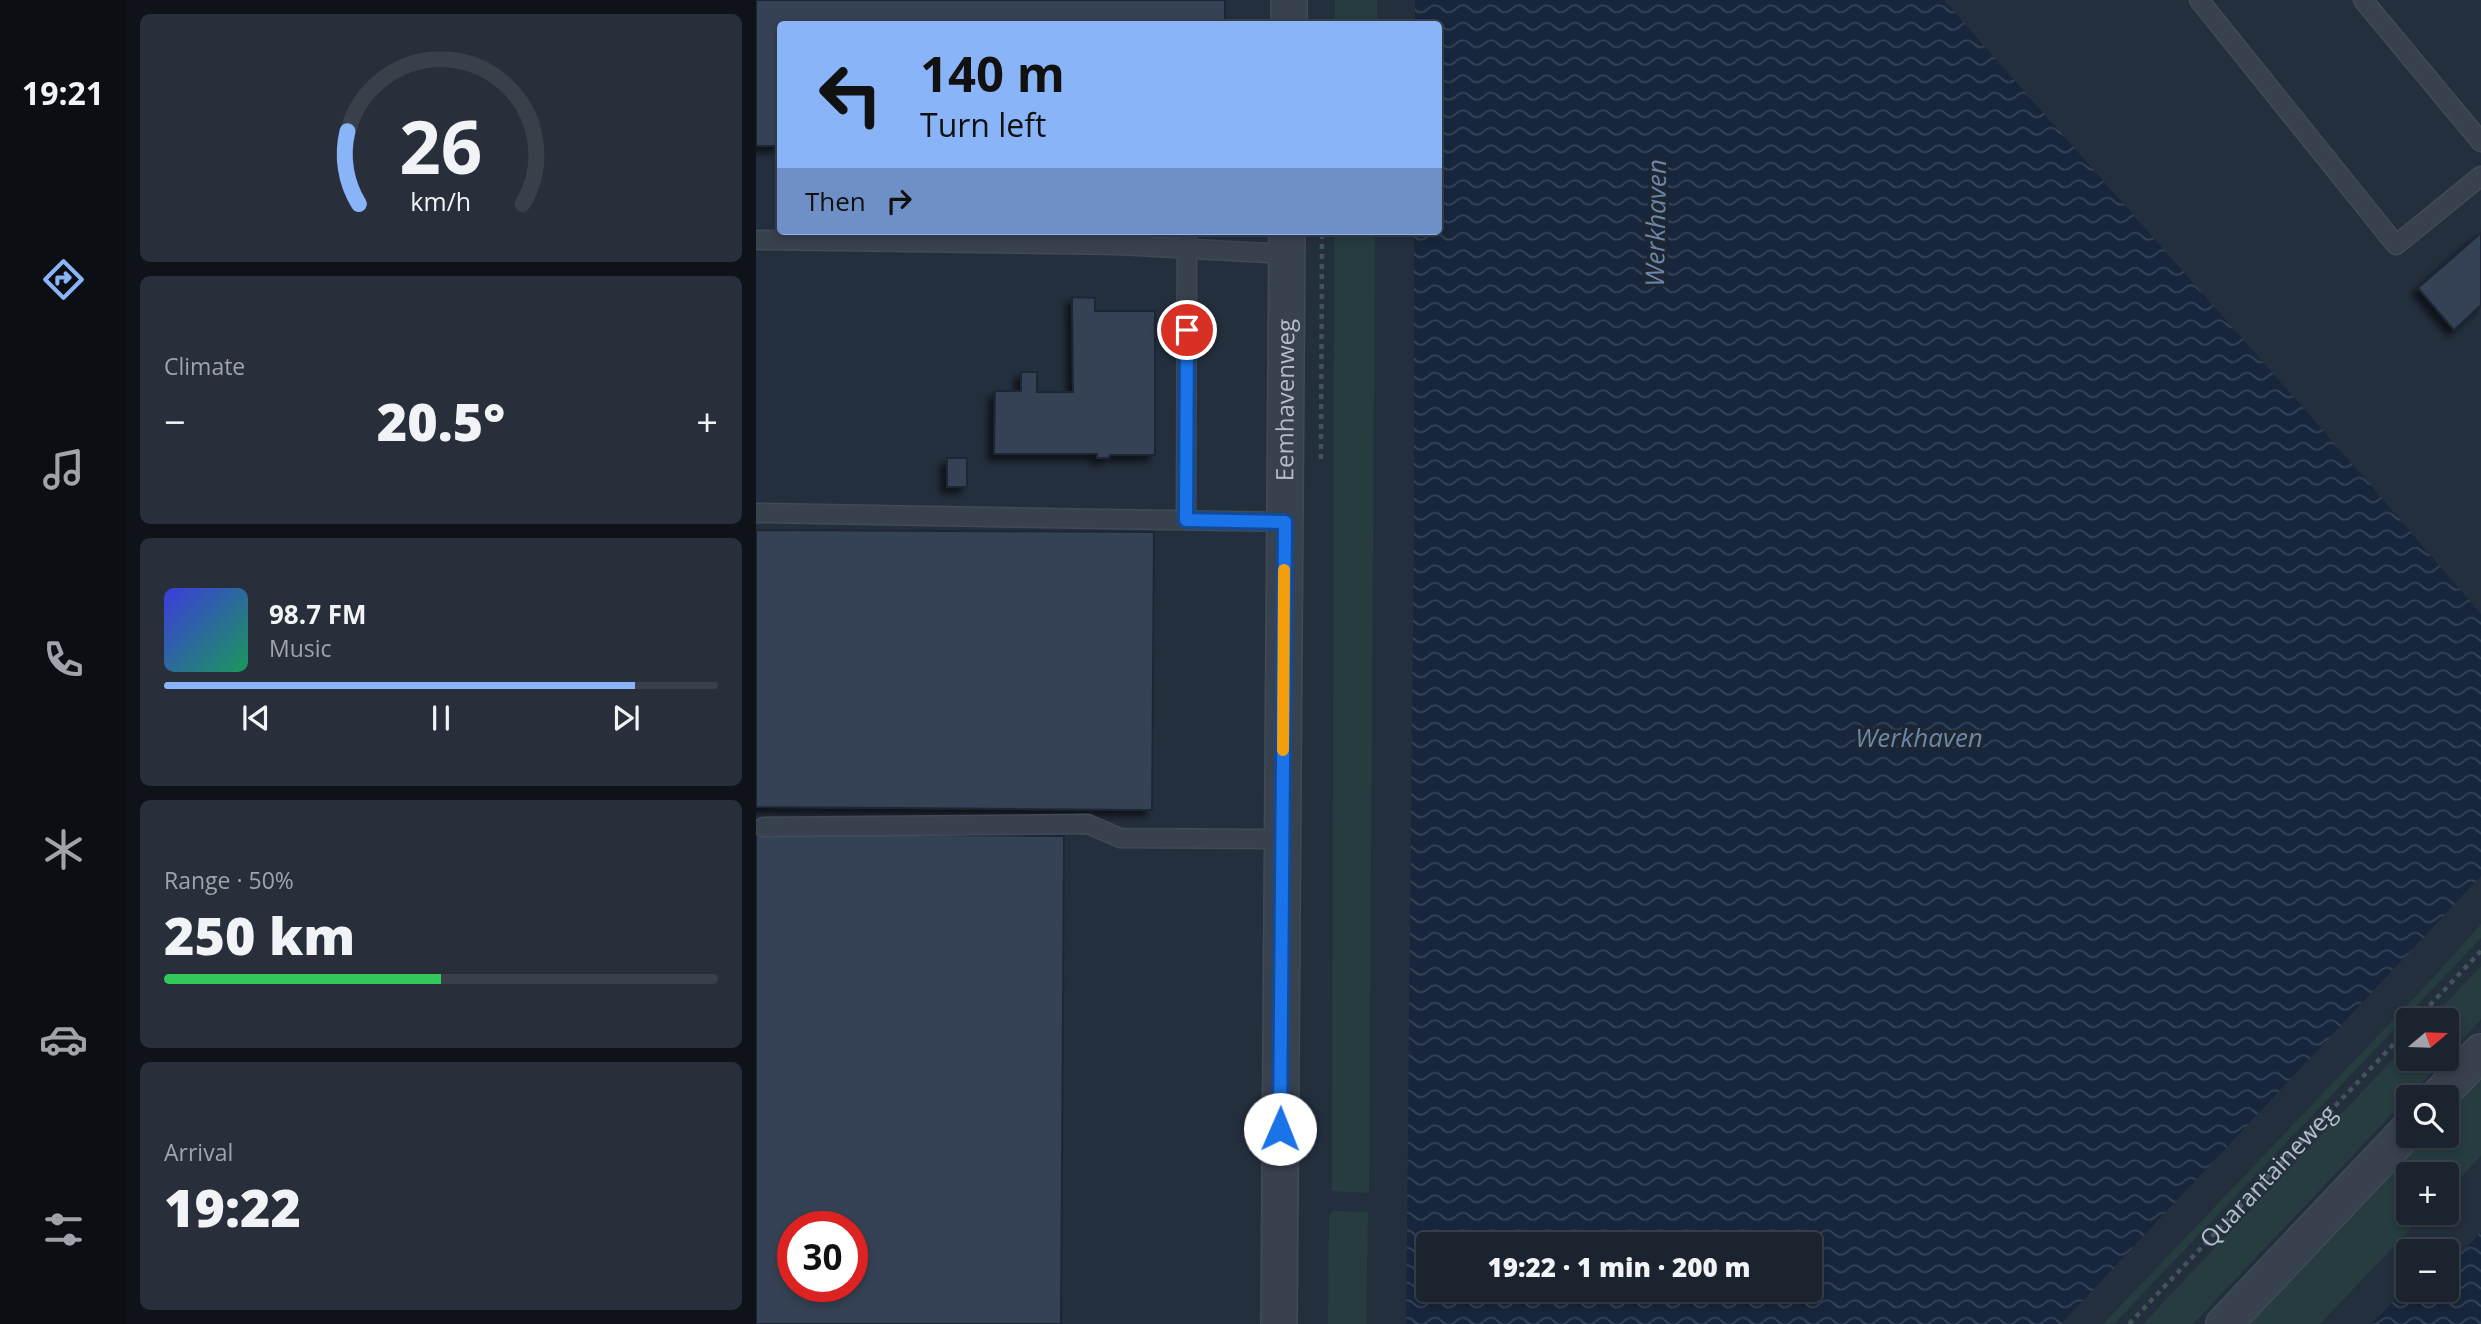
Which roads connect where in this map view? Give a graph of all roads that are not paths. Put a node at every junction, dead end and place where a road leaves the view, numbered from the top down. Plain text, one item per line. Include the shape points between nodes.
1 (1289, 0) edge
2 (2199, 0) edge
3 (2363, 0) edge
4 (1289, 21) edge
5 (2481, 142) edge
6 (2481, 176) edge
7 (756, 240) edge
8 (1187, 240) edge
9 (1287, 242) edge
10 (756, 513) edge
11 (1186, 520) junction
12 (1285, 522) junction
13 (763, 827) dead end
14 (1282, 839) junction
15 (2481, 1052) edge
16 (2449, 1085) edge
17 (2396, 1142) edge
18 (1279, 1324) edge
19 (2224, 1324) edge

1 - 4 street
2 - 6 lane via 2396,245
3 - 5 lane
7 - 8 lane via 1120,245
8 - 9 lane
8 - 11 lane
9 - 12 street, Eemhavenweg
10 - 11 lane
11 - 12 lane
12 - 14 street, Eemhavenweg
13 - 14 lane via 1088,824 1120,838
14 - 18 street, Eemhavenweg
15 - 16 street
17 - 19 street

